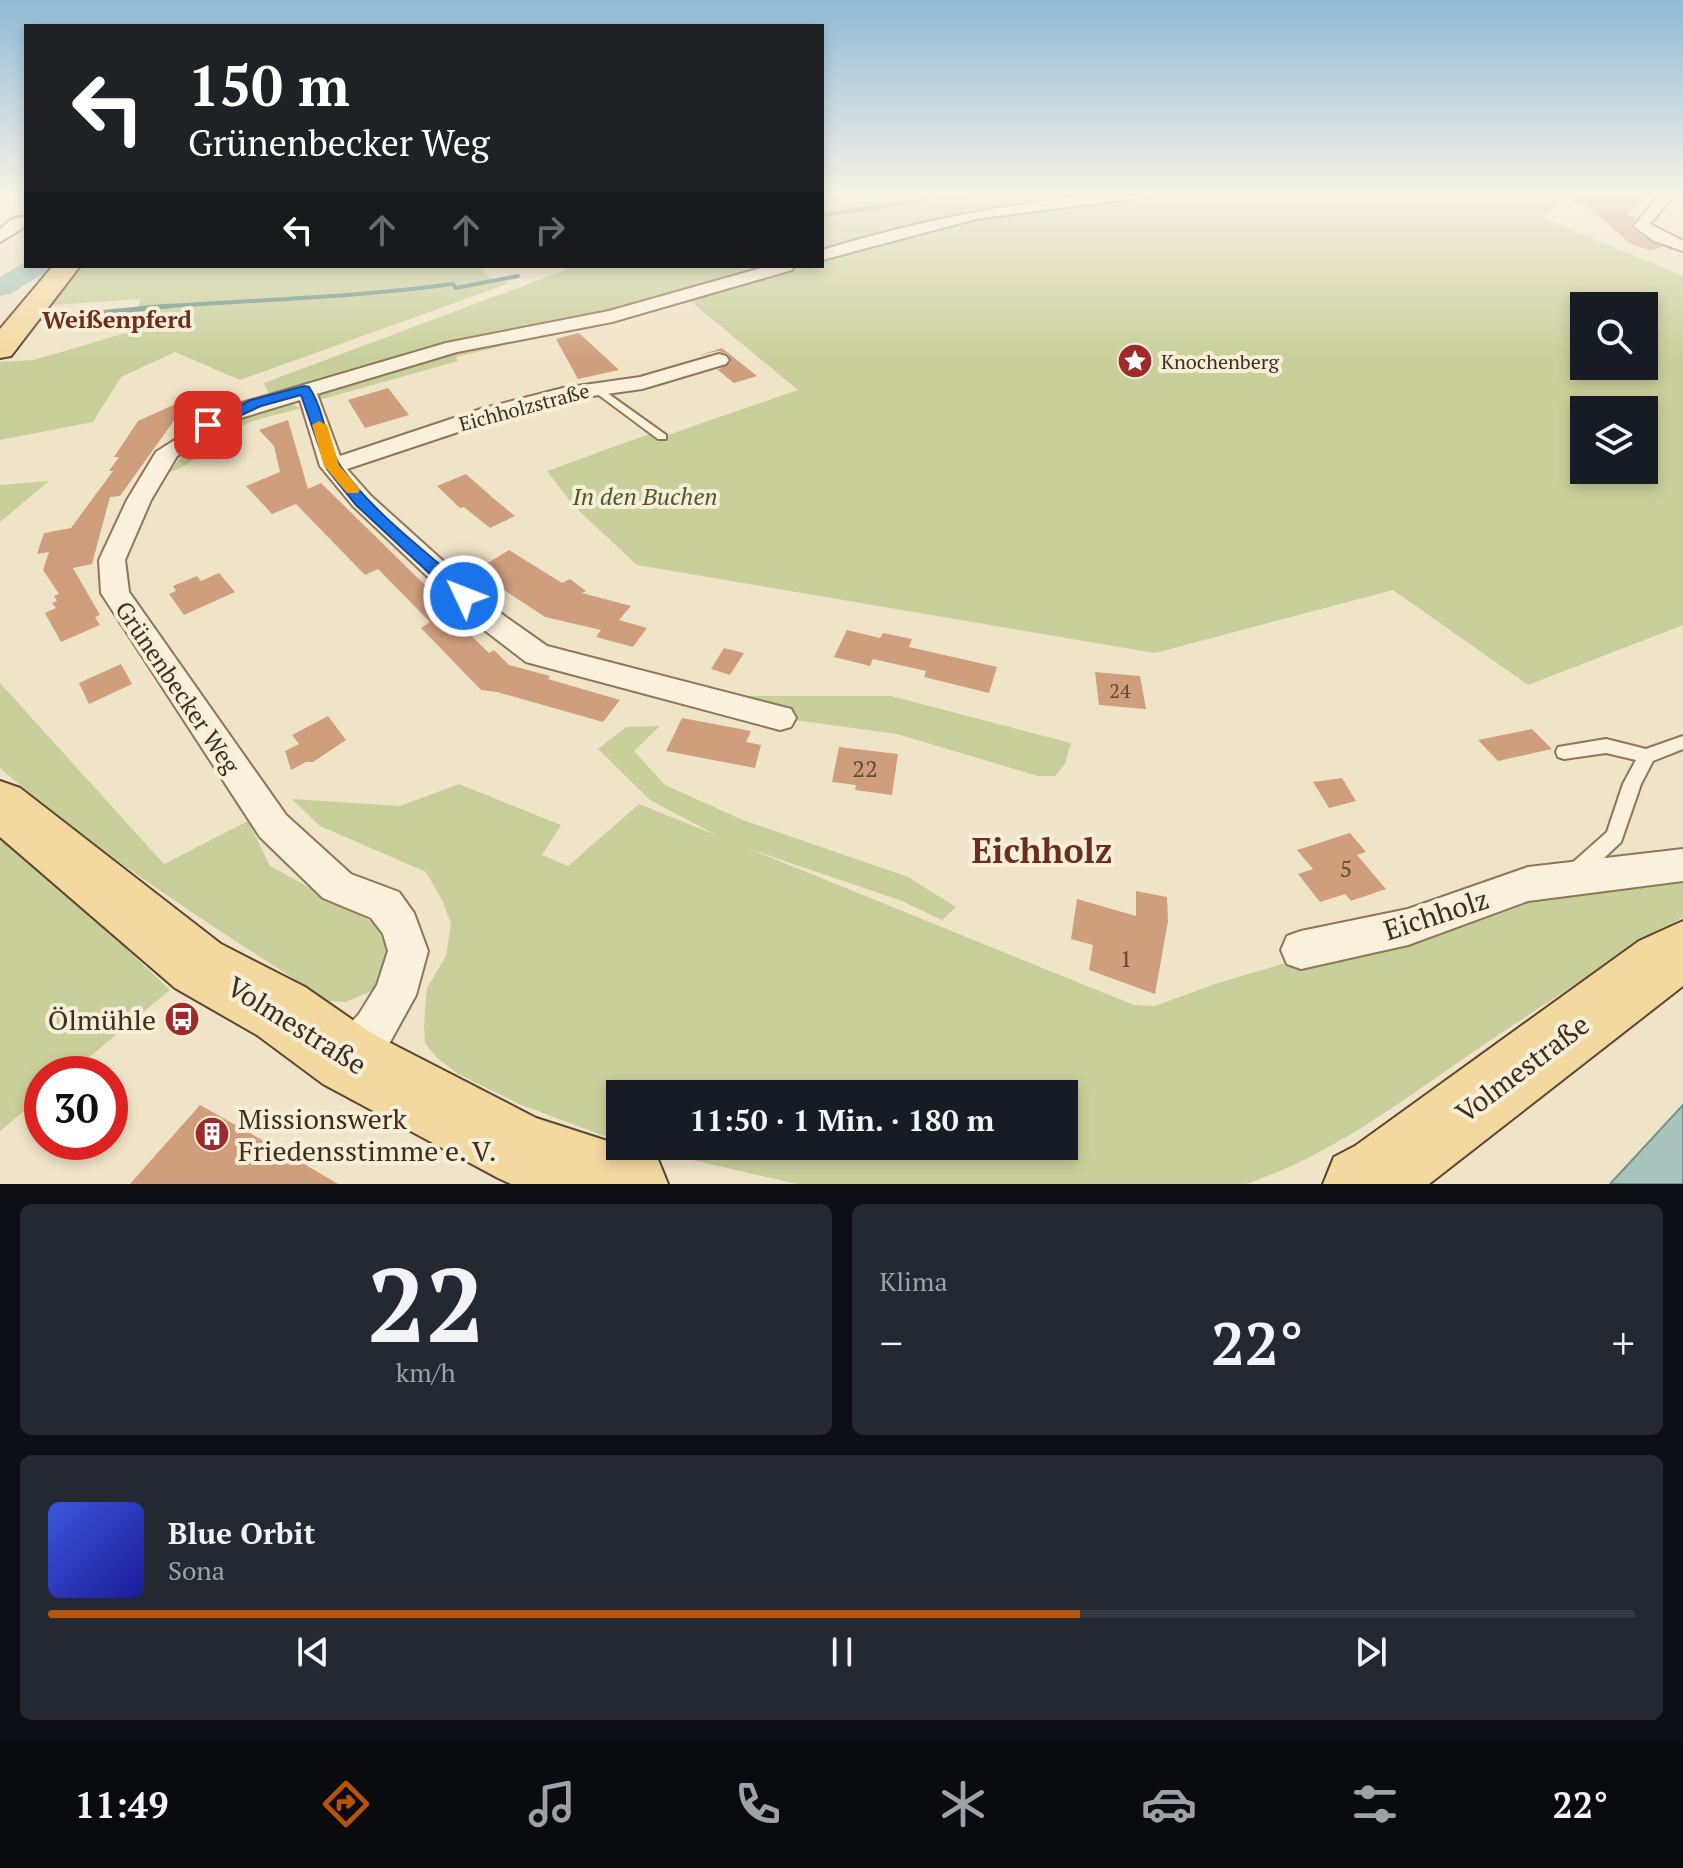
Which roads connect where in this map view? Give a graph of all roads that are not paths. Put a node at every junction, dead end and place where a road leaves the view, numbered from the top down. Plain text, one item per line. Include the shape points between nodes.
1 (845, 248) edge
2 (824, 254) edge
3 (65, 268) edge
4 (779, 268) edge
5 (0, 349) edge
6 (719, 360) dead end
7 (596, 388) junction
8 (304, 390) junction
9 (662, 437) dead end
10 (332, 466) junction
11 (780, 718) dead end
12 (1683, 742) edge
13 (1564, 752) dead end
14 (1647, 756) junction
15 (0, 804) edge
16 (1683, 865) edge
17 (1571, 878) junction
18 (1301, 950) dead end
19 (1683, 951) edge
20 (348, 1059) junction
21 (630, 1184) edge
22 (1361, 1184) edge

1 - 2 street
3 - 5 main road
4 - 8 street, Grünenbecker Weg via 657,305 453,347
6 - 7 street, Eichholzstraße via 642,383
7 - 9 lane
7 - 10 street, Eichholzstraße via 489,414
8 - 10 street
8 - 20 street, Grünenbecker Weg via 233,413 168,452 112,560 115,593 273,826 337,886 385,905 400,926 408,951 395,995
10 - 11 street via 362,501 483,613 537,654
12 - 14 lane
13 - 14 lane via 1606,746
14 - 17 lane via 1615,836
15 - 20 main road, Volmestraße via 198,966 281,1011
16 - 17 street, Eichholz
17 - 18 street, Eichholz via 1528,884 1408,927
19 - 22 main road, Volmestraße
20 - 21 main road, Volmestraße via 516,1163

